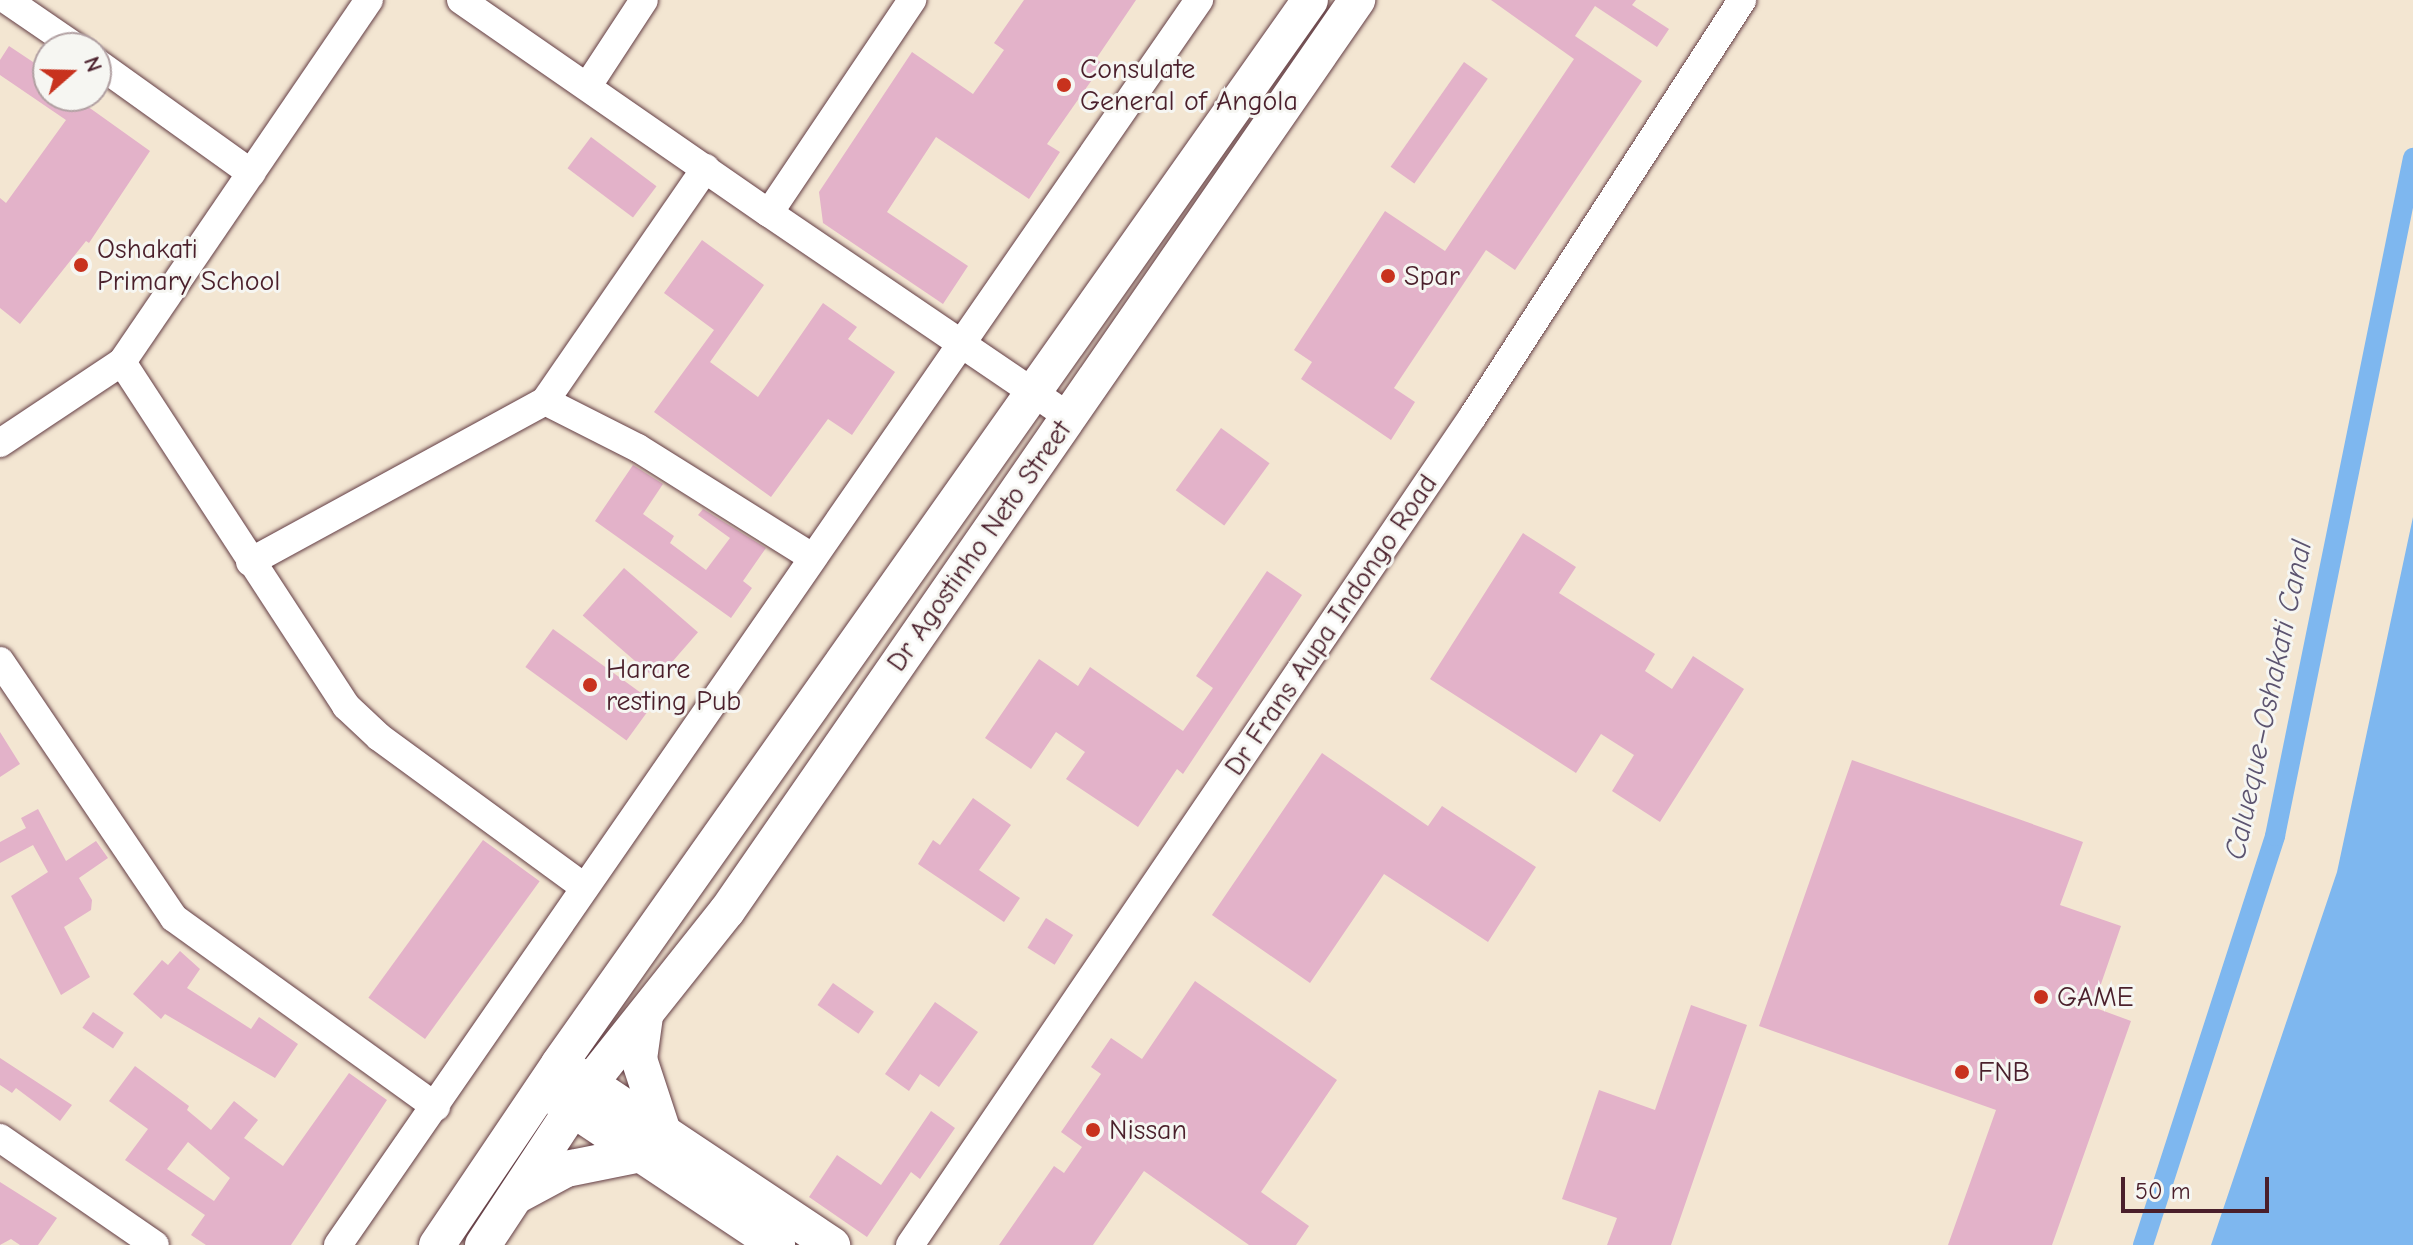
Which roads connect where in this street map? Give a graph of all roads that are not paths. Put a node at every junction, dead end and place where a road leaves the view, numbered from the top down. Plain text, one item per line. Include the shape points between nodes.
1 (7, 0) edge
2 (369, 0) edge
3 (461, 0) edge
4 (644, 0) edge
5 (912, 0) edge
6 (1199, 0) edge
7 (1310, 0) edge
8 (1357, 0) edge
9 (1742, 0) edge
10 (40, 9) edge
11 (62, 32) edge
12 (112, 73) edge
13 (589, 84) junction
14 (706, 168) junction
15 (251, 173) junction
16 (769, 213) junction
17 (957, 344) junction
18 (122, 362) junction
19 (1036, 395) junction
20 (545, 401) junction
21 (1069, 417) junction
22 (0, 443) edge
23 (812, 557) junction
24 (250, 562) junction
25 (0, 661) edge
26 (584, 887) junction
27 (645, 1014) junction
28 (551, 1076) junction
29 (582, 1096) junction
30 (436, 1107) junction
31 (0, 1138) edge
32 (652, 1143) junction
33 (514, 1197) junction
34 (155, 1245) edge
35 (338, 1245) edge
36 (437, 1245) edge
37 (483, 1245) edge
38 (777, 1245) edge
39 (832, 1245) edge
40 (910, 1245) edge

1 - 10 street
2 - 15 street
3 - 13 street
4 - 13 street
5 - 16 street
6 - 17 street
7 - 19 main road, Dr Agostinho Neto Street
8 - 21 main road, Dr Agostinho Neto Street
9 - 40 street, Dr Frans Aupa Indongo Road via 1473,416
10 - 11 street
12 - 15 street
13 - 14 street
14 - 16 street
14 - 20 street
15 - 18 street
16 - 17 street
17 - 19 street
17 - 23 street
18 - 22 street
18 - 24 street
19 - 21 street
19 - 28 main road, Dr Agostinho Neto Street
20 - 23 street via 638,448
20 - 24 street
21 - 27 main road, Dr Agostinho Neto Street via 727,911
23 - 26 street
24 - 26 street via 361,723
25 - 30 street via 174,918
26 - 30 street
27 - 29 main road, Dr Agostinho Neto Street
27 - 32 main road via 639,1059
28 - 29 main road
28 - 36 main road, Dr Agostinho Neto Street
29 - 32 main road
29 - 33 main road, Dr Agostinho Neto Street
30 - 35 street
31 - 34 street
32 - 33 main road via 566,1169
32 - 38 main road
32 - 39 main road
33 - 37 main road, Dr Agostinho Neto Street

